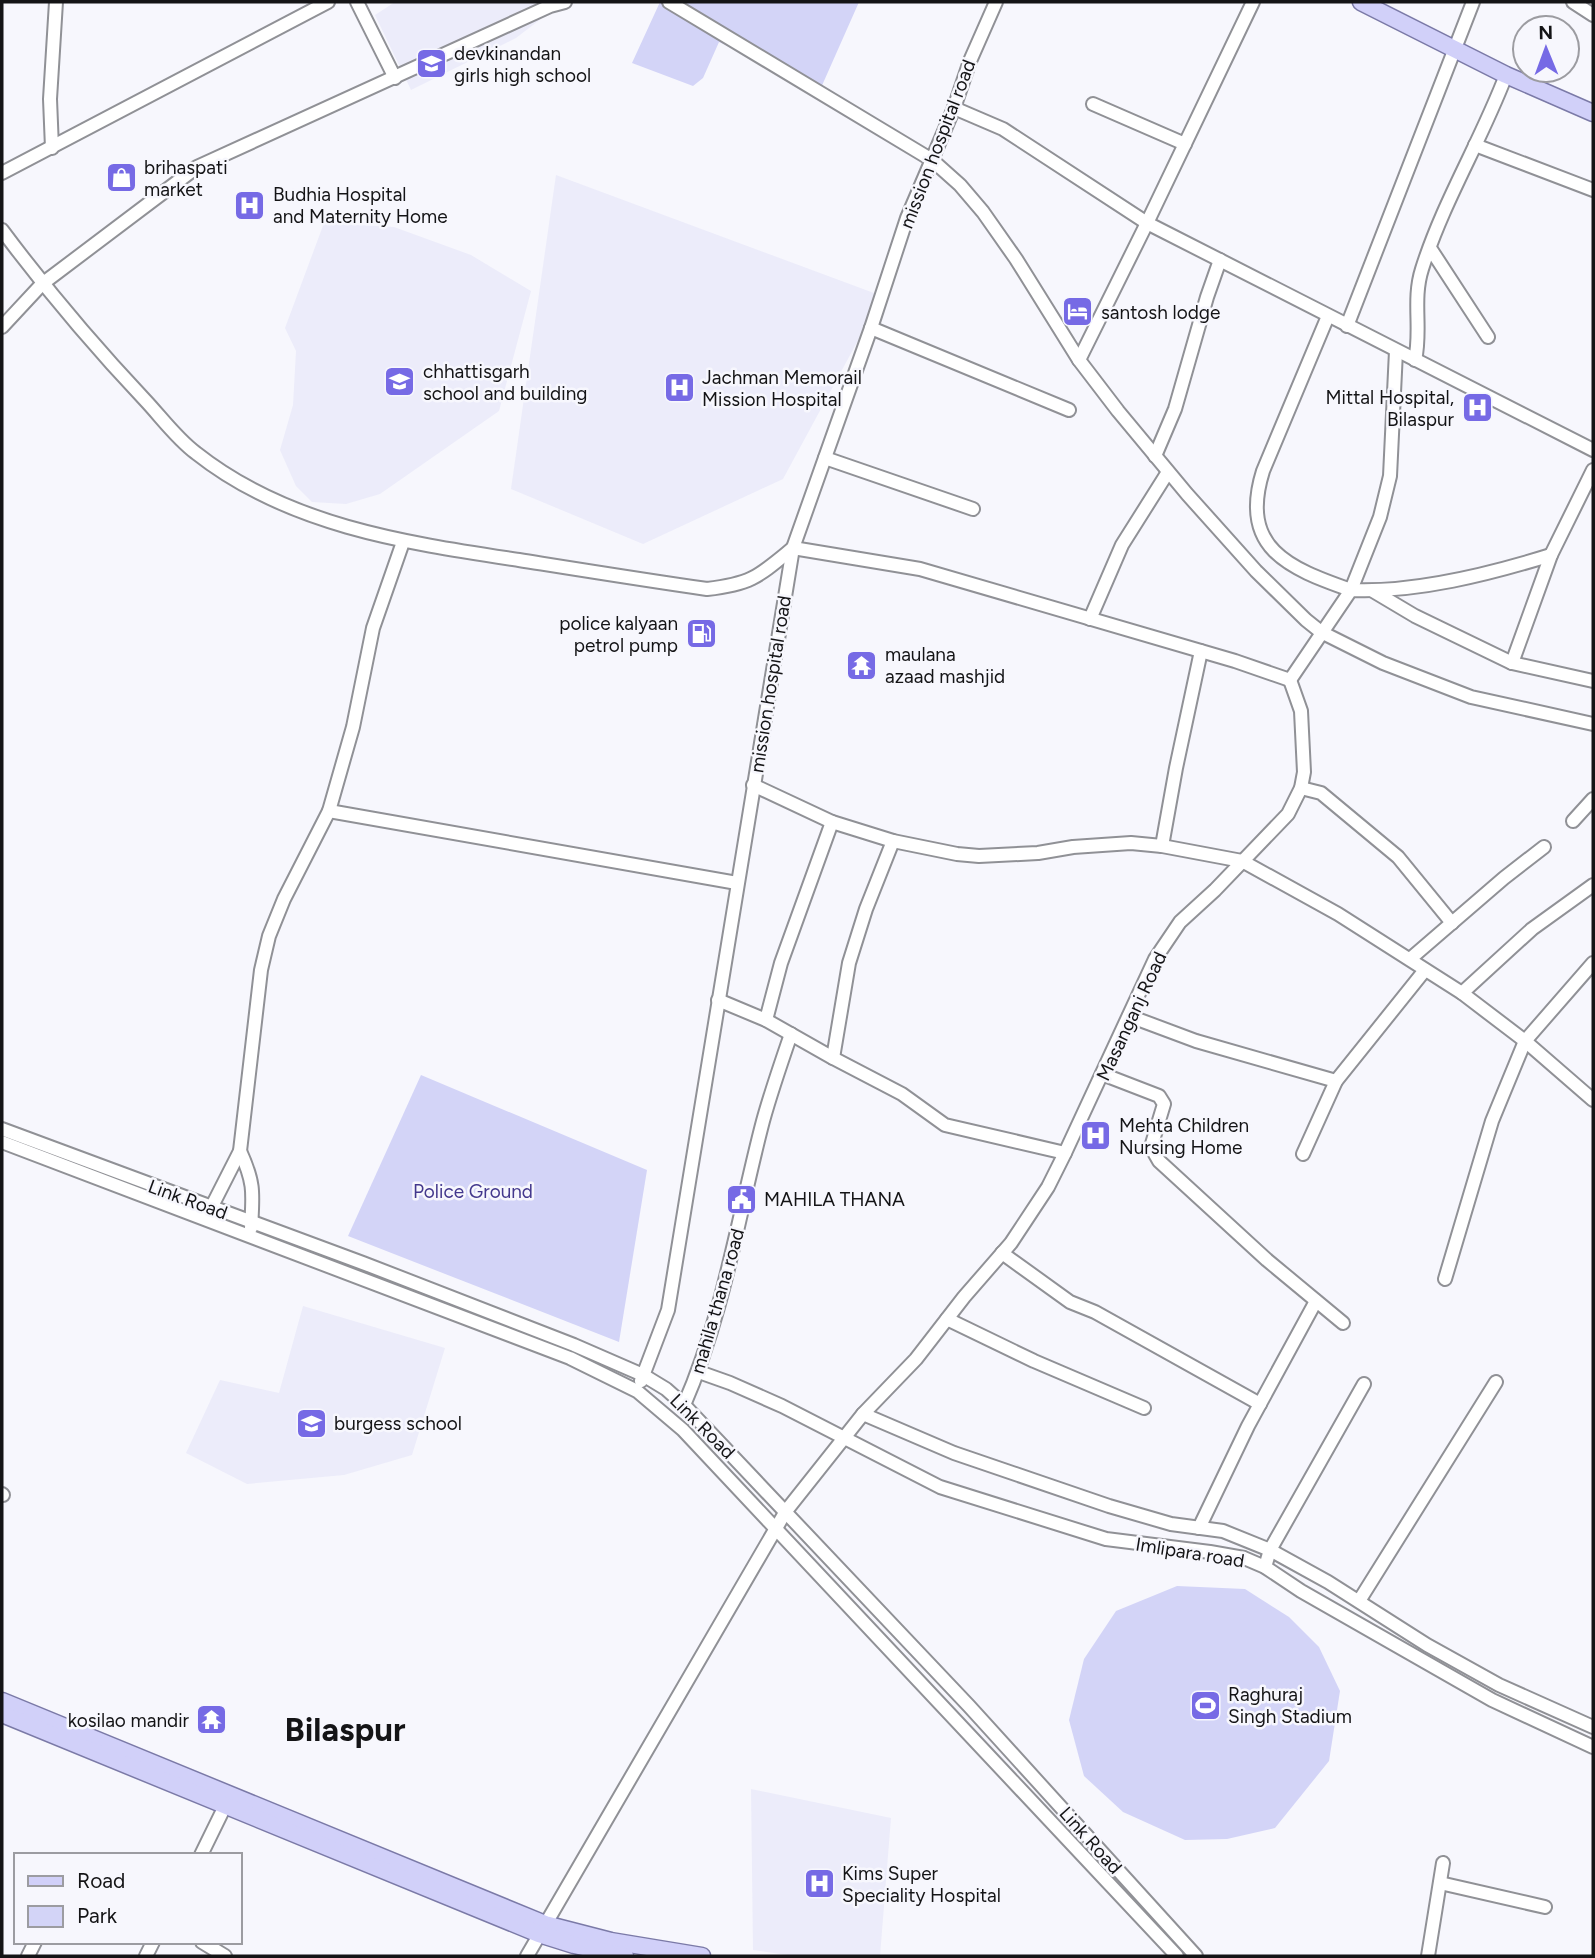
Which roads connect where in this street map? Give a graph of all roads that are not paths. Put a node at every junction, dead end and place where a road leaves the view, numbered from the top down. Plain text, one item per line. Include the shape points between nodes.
1 (56, 2) edge
2 (328, 2) edge
3 (357, 2) edge
4 (565, 2) edge
5 (669, 2) edge
6 (996, 2) edge
7 (1253, 2) edge
8 (1361, 2) edge
9 (1473, 2) edge
10 (1573, 2) edge
11 (1593, 15) edge
12 (1454, 49) junction
13 (1506, 75) junction
14 (395, 78) junction
15 (1093, 104) dead end
16 (954, 108) junction
17 (1593, 113) edge
18 (1185, 144) junction
19 (1475, 145) junction
20 (52, 148) junction
21 (932, 160) junction
22 (2, 173) edge
23 (1593, 190) edge
24 (1147, 223) junction
25 (2, 230) edge
26 (1430, 248) junction
27 (1220, 260) junction
28 (42, 284) junction
29 (1328, 316) junction
30 (1347, 326) junction
31 (2, 327) edge
32 (871, 328) junction
33 (1488, 337) dead end
34 (1396, 351) junction
35 (1079, 360) junction
36 (1415, 360) junction
37 (1069, 410) dead end
38 (1593, 450) edge
39 (1155, 456) junction
40 (825, 458) junction
41 (1593, 470) edge
42 (1168, 472) junction
43 (973, 509) dead end
44 (403, 542) junction
45 (793, 548) junction
46 (1551, 555) junction
47 (1352, 590) junction
48 (1373, 591) junction
49 (1090, 619) junction
50 (1321, 632) junction
51 (1201, 651) junction
52 (1512, 663) junction
53 (1290, 680) junction
54 (1593, 681) edge
55 (1593, 724) edge
56 (753, 785) junction
57 (1301, 788) junction
58 (1593, 799) edge
59 (329, 811) junction
60 (1573, 821) dead end
61 (832, 822) junction
62 (893, 841) junction
63 (1162, 846) junction
64 (1544, 847) dead end
65 (1242, 861) junction
66 (737, 883) junction
67 (1593, 885) edge
68 (1452, 923) junction
69 (1410, 959) junction
70 (1593, 964) edge
71 (1425, 970) junction
72 (1462, 993) junction
73 (718, 1000) junction
74 (1129, 1016) junction
75 (766, 1020) junction
76 (791, 1034) junction
77 (1525, 1041) junction
78 (833, 1058) junction
79 (1102, 1074) junction
80 (1336, 1081) junction
81 (1593, 1100) edge
82 (2, 1129) edge
83 (2, 1142) edge
84 (240, 1151) junction
85 (1065, 1153) junction
86 (1303, 1154) dead end
87 (212, 1207) junction
88 (205, 1220) junction
89 (252, 1222) junction
90 (251, 1237) junction
91 (1002, 1253) junction
92 (1445, 1279) dead end
93 (1316, 1301) junction
94 (947, 1319) junction
95 (1343, 1323) dead end
96 (699, 1372) junction
97 (642, 1376) junction
98 (1496, 1382) dead end
99 (1364, 1384) dead end
100 (637, 1391) junction
101 (1260, 1404) junction
102 (684, 1405) junction
103 (1144, 1408) dead end
104 (863, 1413) junction
105 (845, 1437) junction
106 (786, 1511) junction
107 (1199, 1528) junction
108 (777, 1529) junction
109 (1270, 1550) junction
110 (1265, 1567) junction
111 (1359, 1601) junction
112 (2, 1701) edge
113 (2, 1714) edge
114 (1593, 1727) edge
115 (1593, 1747) edge
116 (225, 1806) junction
117 (202, 1853) edge
118 (1443, 1863) dead end
119 (1440, 1883) junction
120 (1545, 1907) dead end
121 (542, 1929) junction
122 (205, 1944) edge
123 (613, 1952) edge
124 (225, 1956) edge
125 (527, 1956) edge
126 (702, 1956) edge
127 (1177, 1956) edge
128 (1196, 1956) edge
129 (1428, 1956) edge

1 - 20 street
2 - 20 street
3 - 14 street
4 - 14 street
5 - 21 street
6 - 16 street, mission hospital road
7 - 18 street
8 - 12 main road
9 - 12 street
10 - 11 street
12 - 13 main road
12 - 30 street
13 - 17 main road
13 - 19 street
14 - 28 street via 197,167
15 - 18 street
16 - 21 street, mission hospital road
16 - 24 street via 1003,129
18 - 24 street
19 - 23 street
19 - 26 street
20 - 22 street
21 - 32 street, mission hospital road via 907,218
21 - 35 street via 983,212
24 - 27 street
24 - 35 street
25 - 28 street
26 - 33 street
26 - 36 street via 1416,290 1419,341
27 - 29 street
27 - 39 street via 1175,409
28 - 31 street
28 - 44 street via 195,453 286,506
29 - 30 street
29 - 47 street via 1263,471 1255,507 1269,545 1286,562
30 - 34 street
32 - 37 street
32 - 40 street, mission hospital road
34 - 36 street
34 - 47 street via 1390,477
35 - 39 street
36 - 38 street
39 - 42 street
40 - 43 street
40 - 45 street, mission hospital road
41 - 46 street
42 - 49 street via 1122,545
42 - 50 street via 1256,571
44 - 45 street via 707,589 758,577
44 - 59 street via 373,628 353,727
45 - 49 street via 920,569
45 - 56 street, mission hospital road
46 - 48 street via 1467,578
46 - 52 street
47 - 48 street
47 - 50 street
48 - 52 street
49 - 51 street
50 - 53 street
50 - 55 street via 1383,663 1471,697
51 - 53 street
51 - 63 street
52 - 54 street
53 - 57 street, Masanganj Road via 1301,711 1304,739
56 - 61 street
56 - 66 street, mission hospital road
57 - 65 street, Masanganj Road via 1288,814
57 - 68 street via 1321,793 1398,857
58 - 60 street
59 - 66 street
59 - 84 street via 269,936
61 - 62 street
61 - 75 street via 781,962
62 - 63 street via 979,856 1103,844
62 - 78 street via 849,963
63 - 65 street
64 - 68 street
65 - 69 street
65 - 74 street, Masanganj Road via 1180,922 1155,959
66 - 73 street, mission hospital road
67 - 72 street via 1532,929
68 - 69 street
69 - 71 street
70 - 77 street
71 - 72 street
71 - 80 street
72 - 77 street
73 - 75 street
73 - 97 street, mission hospital road via 668,1310
74 - 79 street, Masanganj Road
74 - 80 street via 1196,1041
75 - 76 street
76 - 78 street
76 - 96 street, mahila thana road via 763,1121 730,1265
77 - 81 street
77 - 92 street via 1492,1122
78 - 85 street via 902,1094 945,1125
79 - 85 street, Masanganj Road
79 - 93 street via 1162,1099 1153,1153
80 - 86 street
82 - 87 street, Link Road
83 - 88 street, Link Road
84 - 87 street
84 - 89 street via 252,1176
85 - 91 street, Masanganj Road via 1048,1187
87 - 88 street
87 - 89 street, Link Road
88 - 90 street, Link Road
89 - 90 street
89 - 97 street, Link Road via 561,1340
90 - 100 street, Link Road via 570,1359
91 - 94 street, Masanganj Road
91 - 101 street via 1070,1301
93 - 95 street
93 - 101 street
94 - 103 street
94 - 104 street, Masanganj Road via 916,1359
96 - 102 street, mahila thana road
96 - 105 street, Imlipara road
97 - 100 street, mission hospital road
97 - 102 street, Link Road
98 - 111 street
99 - 109 street
100 - 108 street, Link Road via 683,1430
101 - 107 street
102 - 106 street, Link Road
104 - 105 street, Masanganj Road
104 - 107 street, Imlipara road via 954,1453 1109,1506
105 - 106 street, Masanganj Road
105 - 110 street, Imlipara road via 940,1487 1107,1539 1210,1552
106 - 108 street, Masanganj Road
106 - 128 street, Link Road
107 - 109 street, Imlipara road via 1223,1531
108 - 121 street, Masanganj Road
108 - 127 street, Link Road
109 - 110 street
109 - 111 street, Imlipara road
110 - 115 street, Imlipara road via 1492,1700
111 - 114 street, Imlipara road via 1499,1685
112 - 121 main road
113 - 116 main road
116 - 117 street
116 - 121 main road
118 - 119 street
119 - 120 street
119 - 129 street
121 - 123 main road
121 - 125 street, Masanganj Road
122 - 124 street
123 - 126 main road

